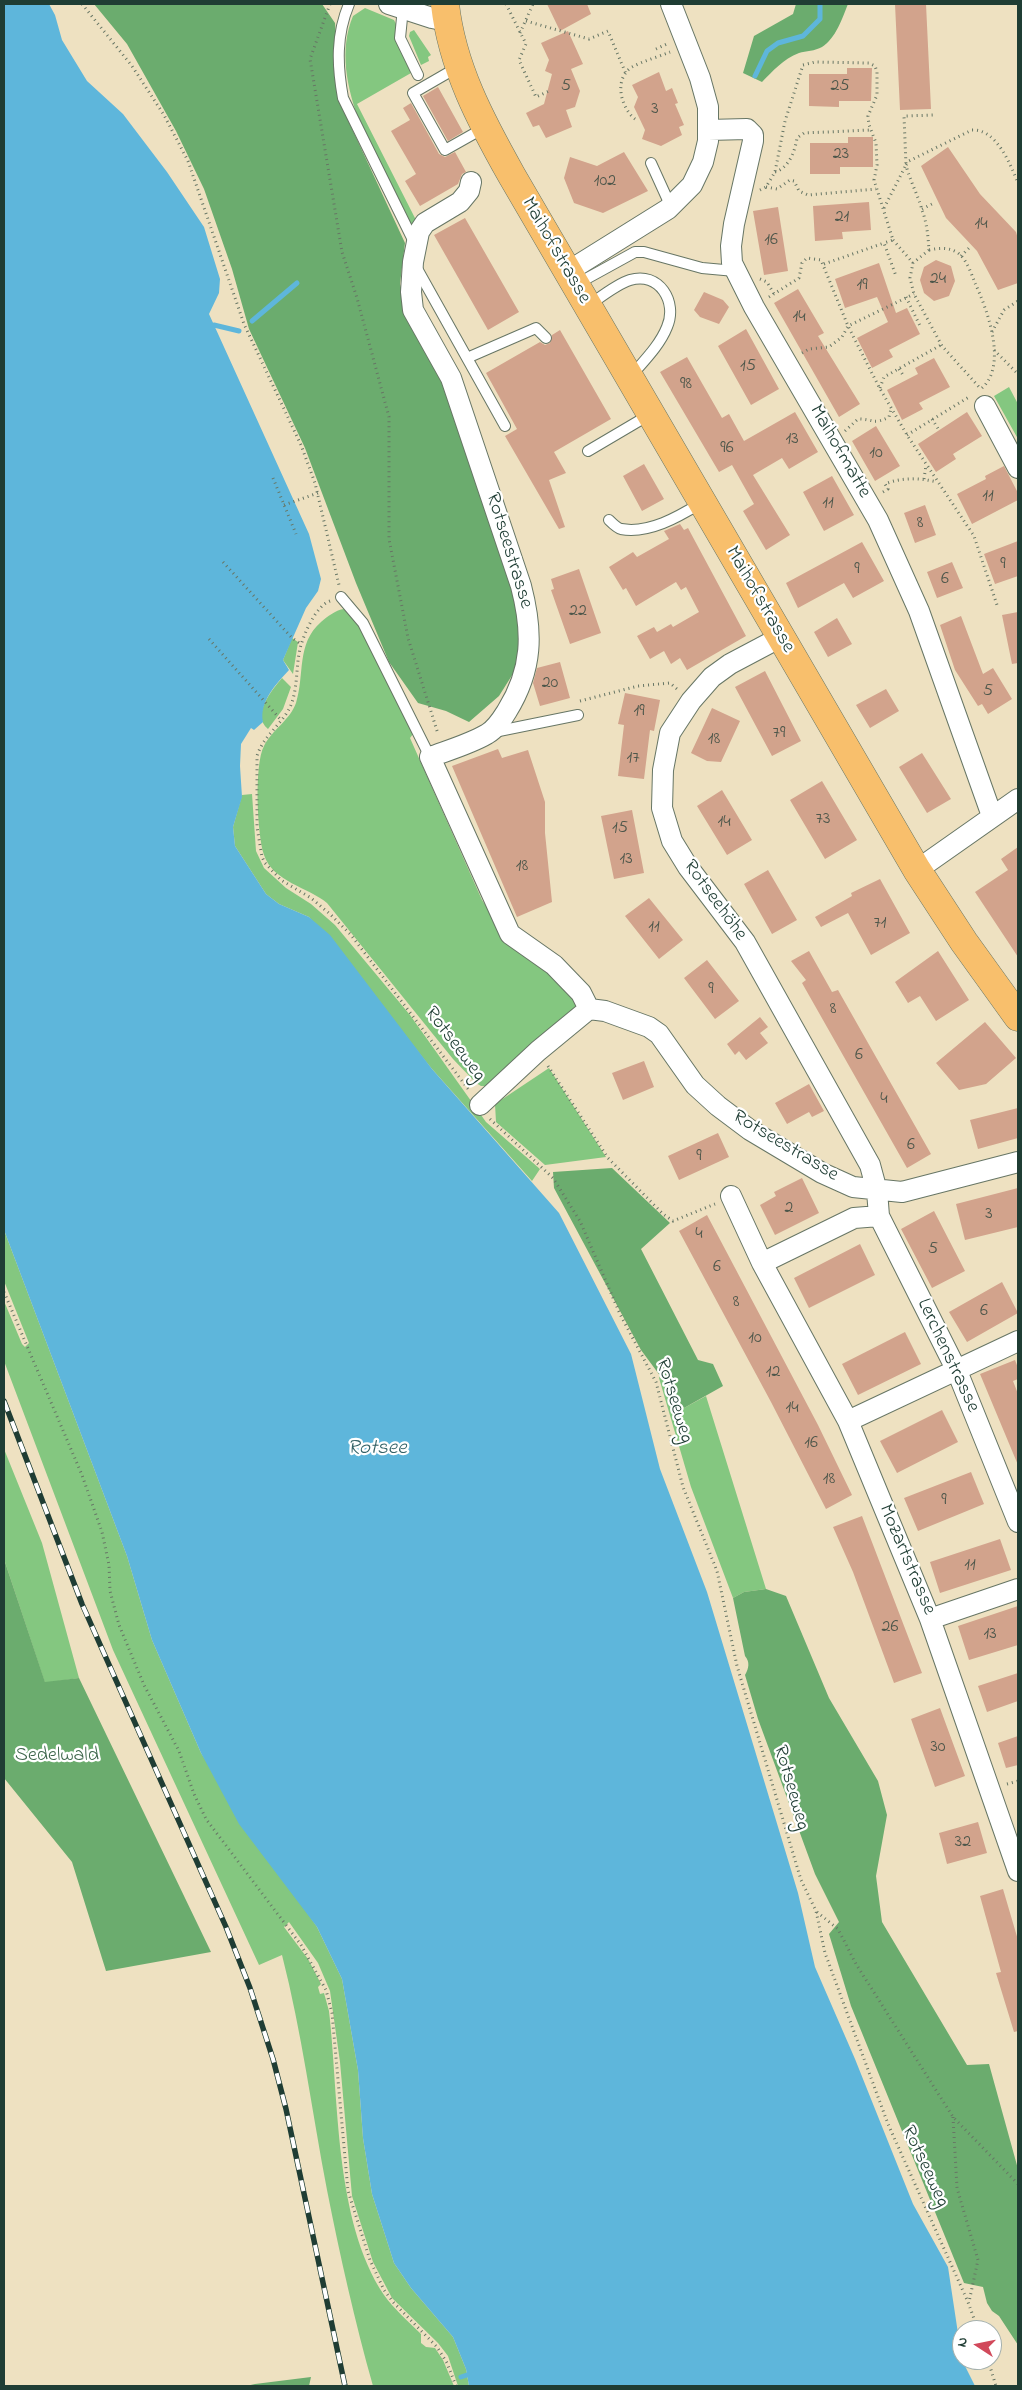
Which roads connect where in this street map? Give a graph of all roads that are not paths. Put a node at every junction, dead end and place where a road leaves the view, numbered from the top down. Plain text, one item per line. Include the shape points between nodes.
1 (348, 4) edge
2 (671, 4) edge
3 (396, 6) edge
4 (446, 12) edge
5 (459, 66) junction
6 (418, 75) dead end
7 (485, 128) junction
8 (708, 130) junction
9 (651, 163) dead end
10 (471, 182) dead end
11 (671, 207) junction
12 (414, 253) junction
13 (735, 270) junction
14 (576, 288) junction
15 (546, 338) dead end
16 (467, 358) junction
17 (628, 379) junction
18 (983, 398) road end
19 (650, 415) junction
20 (505, 426) dead end
21 (588, 452) dead end
22 (1018, 468) edge
23 (702, 502) junction
24 (609, 520) dead end
25 (341, 597) road end
26 (781, 637) junction
27 (578, 715) dead end
28 (488, 733) junction
29 (437, 754) junction
30 (1018, 799) edge
31 (992, 816) junction
32 (917, 870) junction
33 (589, 1009) junction
34 (1018, 1017) edge
35 (480, 1105) road end
36 (1018, 1162) edge
37 (877, 1191) junction
38 (731, 1196) dead end
39 (879, 1216) junction
40 (762, 1263) junction
41 (1018, 1341) edge
42 (958, 1371) junction
43 (848, 1421) junction
44 (1018, 1522) edge
45 (1018, 1589) edge
46 (930, 1620) junction
47 (1018, 1871) edge

1 - 12 lane via 338,48 343,98
2 - 8 street via 700,78 708,108
3 - 4 street via 432,18
3 - 6 lane via 400,38
4 - 5 main road, Maihofstrasse
5 - 7 main road, Maihofstrasse via 470,99
5 - 7 lane via 413,93 445,150
7 - 14 main road, Maihofstrasse
8 - 11 street via 703,162 692,185
8 - 13 street, Maihofmatte via 747,129 753,135 731,246
9 - 11 lane
10 - 12 street, Rotseestrasse via 469,191 460,202 424,223 418,232
11 - 14 street
12 - 16 lane
12 - 28 street, Rotseestrasse via 413,310 451,378 529,616 530,651 519,691 499,724
13 - 14 lane via 702,268 636,252 622,257
13 - 31 street, Maihofmatte via 878,520 919,611
14 - 17 main road, Maihofstrasse
14 - 17 lane via 641,278 652,281 669,297 672,312 667,327 652,352
15 - 16 lane via 536,328
16 - 20 lane
17 - 19 main road, Maihofstrasse
18 - 22 street
19 - 21 lane
19 - 23 main road, Maihofstrasse
23 - 24 lane via 675,518 644,529 619,529
23 - 26 main road, Maihofstrasse
25 - 29 lane via 364,623
26 - 32 main road, Maihofstrasse
26 - 37 street, Rotseehöhe via 730,664 712,677 691,700 670,733 663,770 662,808 672,841 745,942 870,1165
27 - 28 lane
28 - 29 street, Rotseestrasse
29 - 33 street via 510,934 554,965 581,994
30 - 31 street
31 - 32 street
32 - 34 main road, Maihofstrasse
33 - 35 street
33 - 37 street, Rotseestrasse via 605,1011 649,1027 659,1034 695,1085 750,1130 822,1173 853,1186
36 - 37 street, Rotseestrasse via 902,1192
37 - 39 street, Lerchenstrasse
38 - 40 street, Mozartstrasse
39 - 40 street via 854,1218
39 - 42 street, Lerchenstrasse
40 - 43 street, Mozartstrasse
41 - 42 street
42 - 43 street
42 - 44 street, Lerchenstrasse
43 - 46 street, Mozartstrasse
45 - 46 street
46 - 47 street, Mozartstrasse

